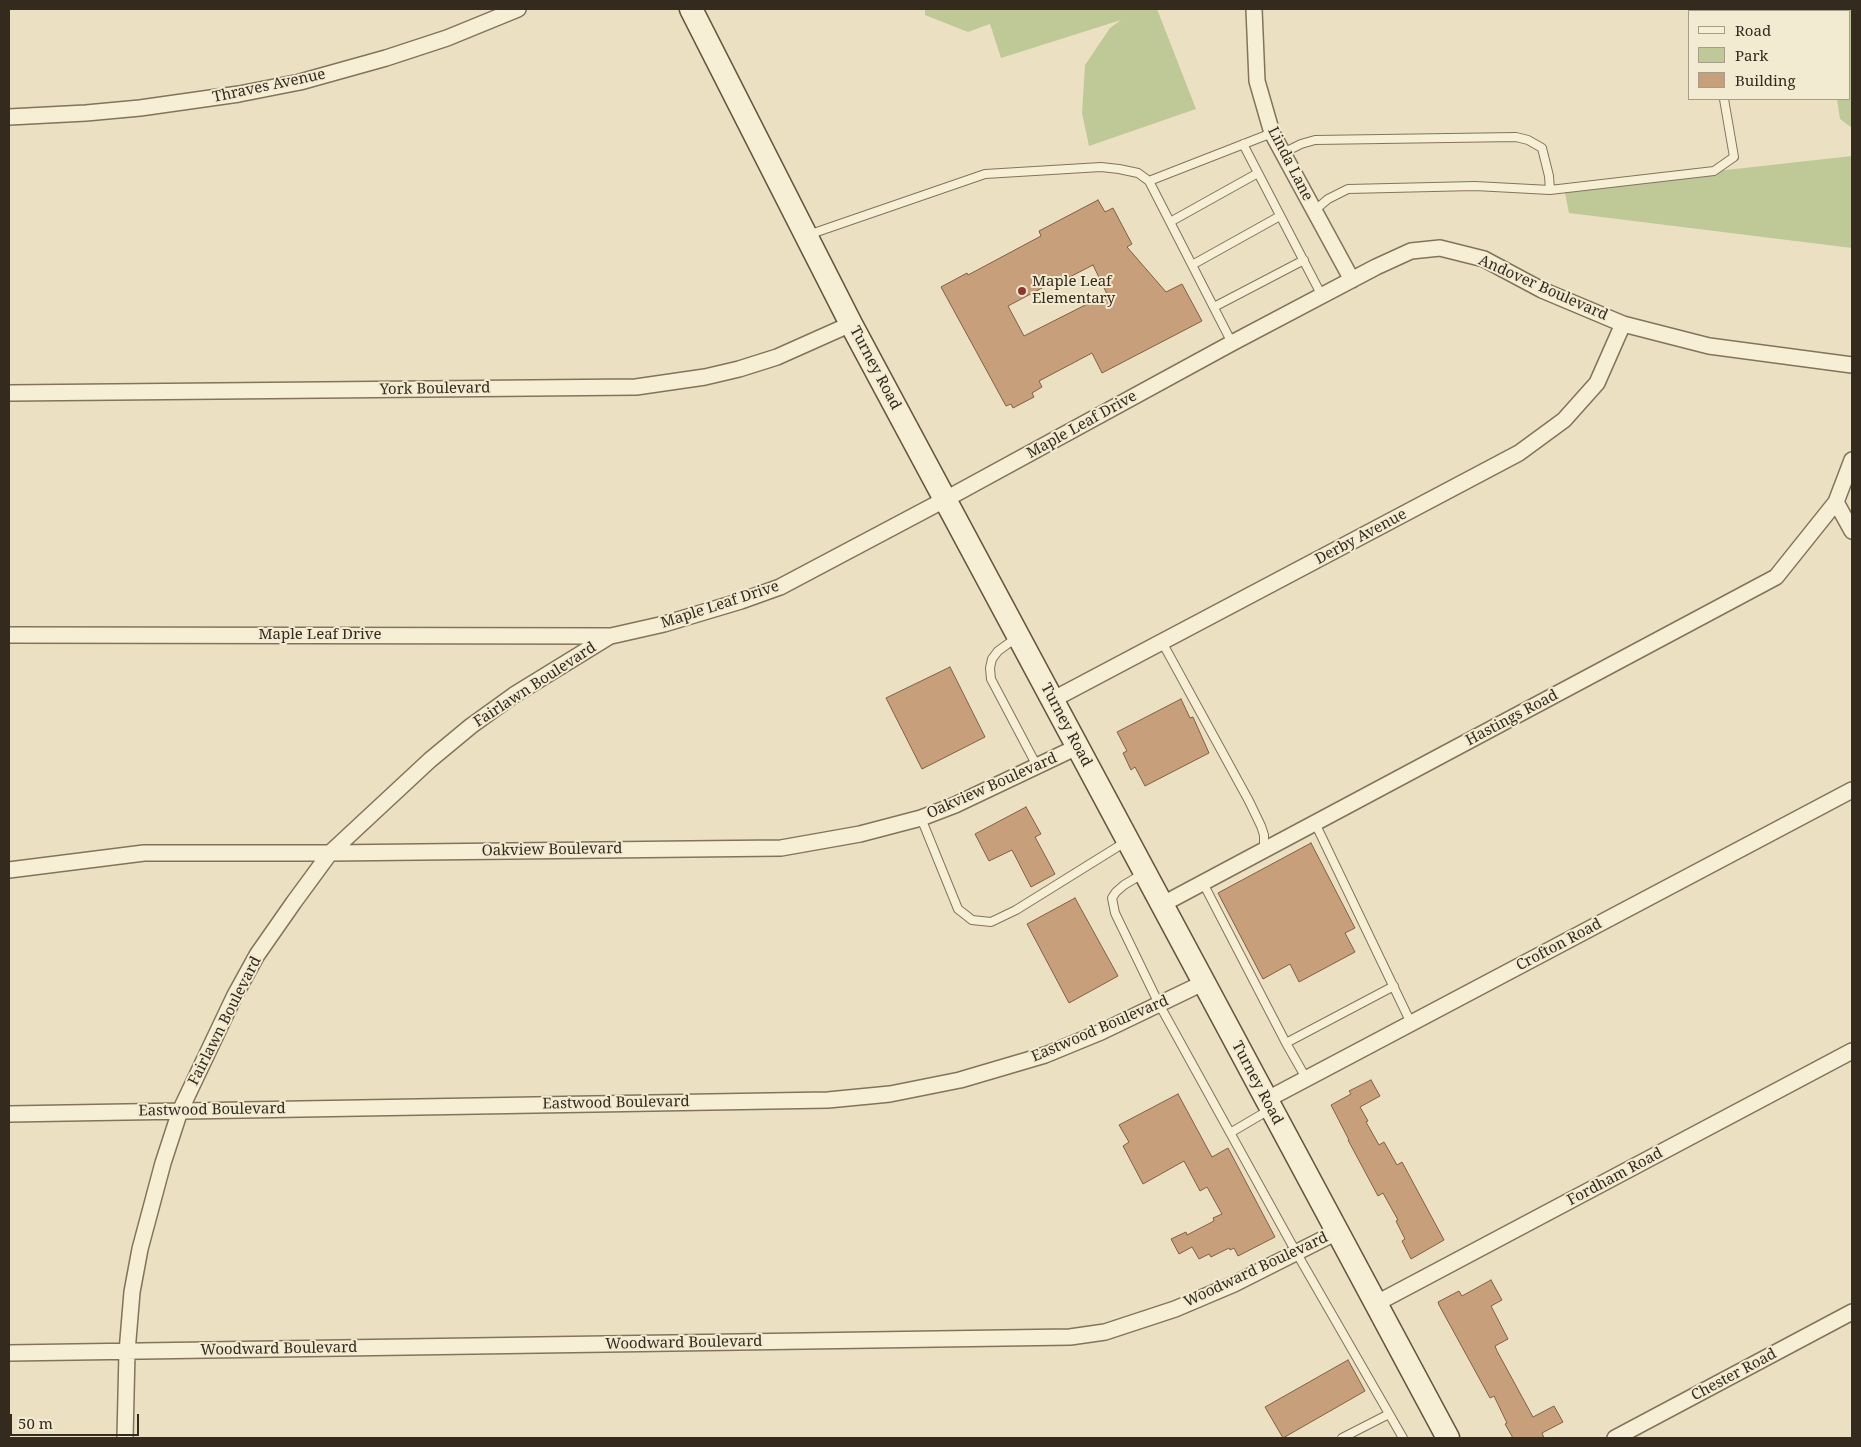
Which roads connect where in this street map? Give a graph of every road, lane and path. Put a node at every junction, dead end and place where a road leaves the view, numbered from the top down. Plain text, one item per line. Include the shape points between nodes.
1 (518, 9) edge
2 (691, 9) edge
3 (1254, 9) edge
4 (1724, 100) edge
5 (9, 117) edge
6 (1272, 133) junction
7 (1243, 144) junction
8 (1283, 153) junction
9 (1258, 173) junction
10 (1149, 181) junction
11 (1550, 190) junction
12 (1314, 211) junction
13 (1280, 216) junction
14 (1170, 222) junction
15 (806, 236) junction
16 (1440, 248) joint
17 (1304, 260) junction
18 (1192, 266) junction
19 (1352, 280) junction
20 (1322, 296) junction
21 (1214, 307) junction
22 (851, 324) junction
23 (1623, 324) junction
24 (1232, 343) junction
25 (1852, 365) edge
26 (9, 393) edge
27 (1852, 460) edge
28 (946, 499) junction
29 (1836, 502) junction
30 (1852, 531) edge
31 (9, 635) edge
32 (611, 636) junction
33 (1019, 636) junction
34 (1162, 642) junction
35 (1052, 700) junction
36 (1078, 747) junction
37 (1037, 766) junction
38 (1852, 790) edge
39 (921, 818) junction
40 (1315, 823) junction
41 (1128, 840) junction
42 (1264, 850) junction
43 (330, 853) junction
44 (9, 870) edge
45 (1146, 872) junction
46 (1203, 883) junction
47 (1163, 904) junction
48 (1203, 982) junction
49 (1394, 986) junction
50 (1159, 1004) junction
51 (1412, 1023) junction
52 (1286, 1043) junction
53 (1852, 1051) edge
54 (1306, 1078) junction
55 (1268, 1104) junction
56 (180, 1110) junction
57 (9, 1114) edge
58 (1230, 1133) junction
59 (1337, 1232) junction
60 (1296, 1252) junction
61 (1377, 1303) junction
62 (1852, 1312) edge
63 (127, 1352) junction
64 (9, 1353) edge
65 (1389, 1414) junction
66 (1442, 1436) edge
67 (125, 1438) edge
68 (1342, 1438) edge
69 (1403, 1438) edge
70 (1615, 1438) edge

1 - 5 street, Thraves Avenue via 447,38 300,82 140,108
2 - 15 main road, Turney Road
3 - 6 street, Linda Lane via 1257,81
4 - 11 lane via 1734,157 1714,171
6 - 7 lane
6 - 8 street, Linda Lane
7 - 9 lane
7 - 10 lane
8 - 11 lane via 1315,140 1516,138 1542,148
8 - 12 street, Linda Lane
9 - 13 lane
9 - 14 lane
10 - 14 lane
10 - 15 lane via 1138,173 1101,167 986,174
11 - 12 lane via 1475,186 1348,188
12 - 19 street, Linda Lane
13 - 17 lane
13 - 18 lane
14 - 18 lane
15 - 22 main road, Turney Road
16 - 19 street, Maple Leaf Drive via 1411,251
16 - 23 street, Andover Boulevard via 1484,259 1542,290
17 - 20 lane
17 - 21 lane
18 - 21 lane
19 - 20 street, Maple Leaf Drive
20 - 24 street, Maple Leaf Drive
21 - 24 lane
22 - 26 street, York Boulevard via 777,357 738,369 636,386
22 - 28 main road, Turney Road
23 - 25 street, Andover Boulevard via 1708,346
23 - 34 street, Derby Avenue via 1597,383 1564,420 1519,453
24 - 28 street, Maple Leaf Drive
27 - 29 street, Hastings Road
28 - 32 street, Maple Leaf Drive via 780,587 698,614
28 - 33 main road, Turney Road
29 - 30 street
29 - 40 street, Hastings Road via 1776,577
31 - 32 street, Maple Leaf Drive
32 - 43 street, Fairlawn Boulevard via 514,695 471,726
33 - 35 main road, Turney Road
33 - 37 lane via 998,651 992,659 990,673 994,687
34 - 35 street, Derby Avenue
34 - 42 lane via 1257,818 1264,835
35 - 36 main road, Turney Road
36 - 37 street, Oakview Boulevard
36 - 41 main road, Turney Road
37 - 39 street, Oakview Boulevard
38 - 51 street, Crofton Road
39 - 41 lane via 958,908 972,920 991,922 1016,910
39 - 43 street, Oakview Boulevard via 851,836 781,848
40 - 42 street, Hastings Road
40 - 49 lane
41 - 45 main road, Turney Road
42 - 46 street, Hastings Road
43 - 44 street, Oakview Boulevard via 144,853
43 - 56 street, Fairlawn Boulevard via 257,955
45 - 47 main road, Turney Road
45 - 50 lane via 1116,892 1112,906
46 - 47 street, Hastings Road
46 - 52 lane
47 - 48 main road, Turney Road
48 - 50 street, Eastwood Boulevard
48 - 55 main road, Turney Road
49 - 51 lane
49 - 52 lane
50 - 56 street, Eastwood Boulevard via 1045,1055 960,1080 890,1094 818,1100
50 - 58 lane
51 - 54 street, Crofton Road
52 - 54 lane
53 - 61 street, Fordham Road
54 - 55 street, Crofton Road
55 - 58 lane
55 - 59 main road, Turney Road
56 - 57 street, Eastwood Boulevard
56 - 63 street, Fairlawn Boulevard via 140,1249 132,1292
58 - 60 lane
59 - 60 street, Woodward Boulevard
59 - 61 main road, Turney Road
60 - 63 street, Woodward Boulevard via 1234,1284 1175,1308 1105,1332 1070,1337
60 - 65 lane
61 - 66 main road, Turney Road
62 - 70 street, Chester Road
63 - 64 street, Woodward Boulevard
63 - 67 street, Fairlawn Boulevard
65 - 68 lane
65 - 69 lane

